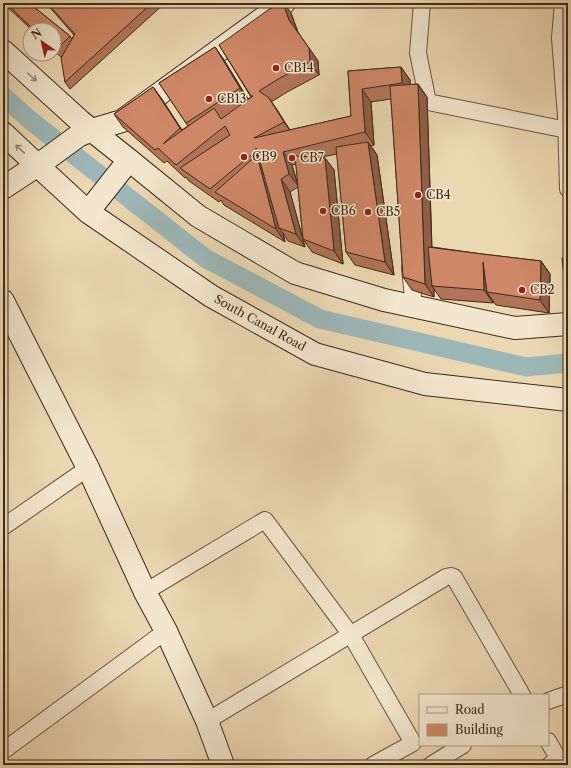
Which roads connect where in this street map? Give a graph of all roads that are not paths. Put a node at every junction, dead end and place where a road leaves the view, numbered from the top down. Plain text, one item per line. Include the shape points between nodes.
1 (284, 3) edge
2 (422, 3) edge
3 (563, 3) edge
4 (564, 36) edge
5 (3, 51) edge
6 (567, 130) junction
7 (3, 133) edge
8 (85, 133) junction
9 (128, 162) junction
10 (39, 164) junction
11 (3, 188) edge
12 (568, 189) edge
13 (89, 210) junction
14 (409, 251) edge
15 (3, 301) edge
16 (414, 306) junction
17 (568, 324) edge
18 (568, 400) edge
19 (88, 468) junction
20 (3, 527) edge
21 (146, 592) junction
22 (166, 631) junction
23 (351, 635) junction
24 (521, 694) edge
25 (568, 694) edge
26 (549, 702) edge
27 (207, 721) junction
28 (549, 743) edge
29 (461, 746) edge
30 (3, 751) edge
31 (223, 765) edge
32 (373, 765) edge
33 (430, 765) edge
34 (550, 765) edge

1 - 8 main road via 122,121
2 - 6 street via 418,53 428,102
3 - 4 street
4 - 6 street
5 -> 8 main road
6 - 12 street
10 -> 7 main road, South Canal Road
8 - 9 main road
8 - 10 main road
9 - 13 main road
9 - 16 main road via 198,216 295,273 384,300
10 - 11 main road
10 - 13 main road, South Canal Road
13 - 18 main road, South Canal Road via 211,296 315,354 425,384
14 - 16 street
15 - 19 main road
16 - 17 main road via 515,328
19 - 20 street
19 - 21 main road
21 - 22 main road
21 - 23 street via 265,520
22 - 27 main road
22 - 30 street
23 - 24 street via 446,577 454,577
23 - 27 street
23 - 32 street via 413,743
25 - 26 street
27 - 31 main road
28 - 34 street via 558,758
29 - 33 street

